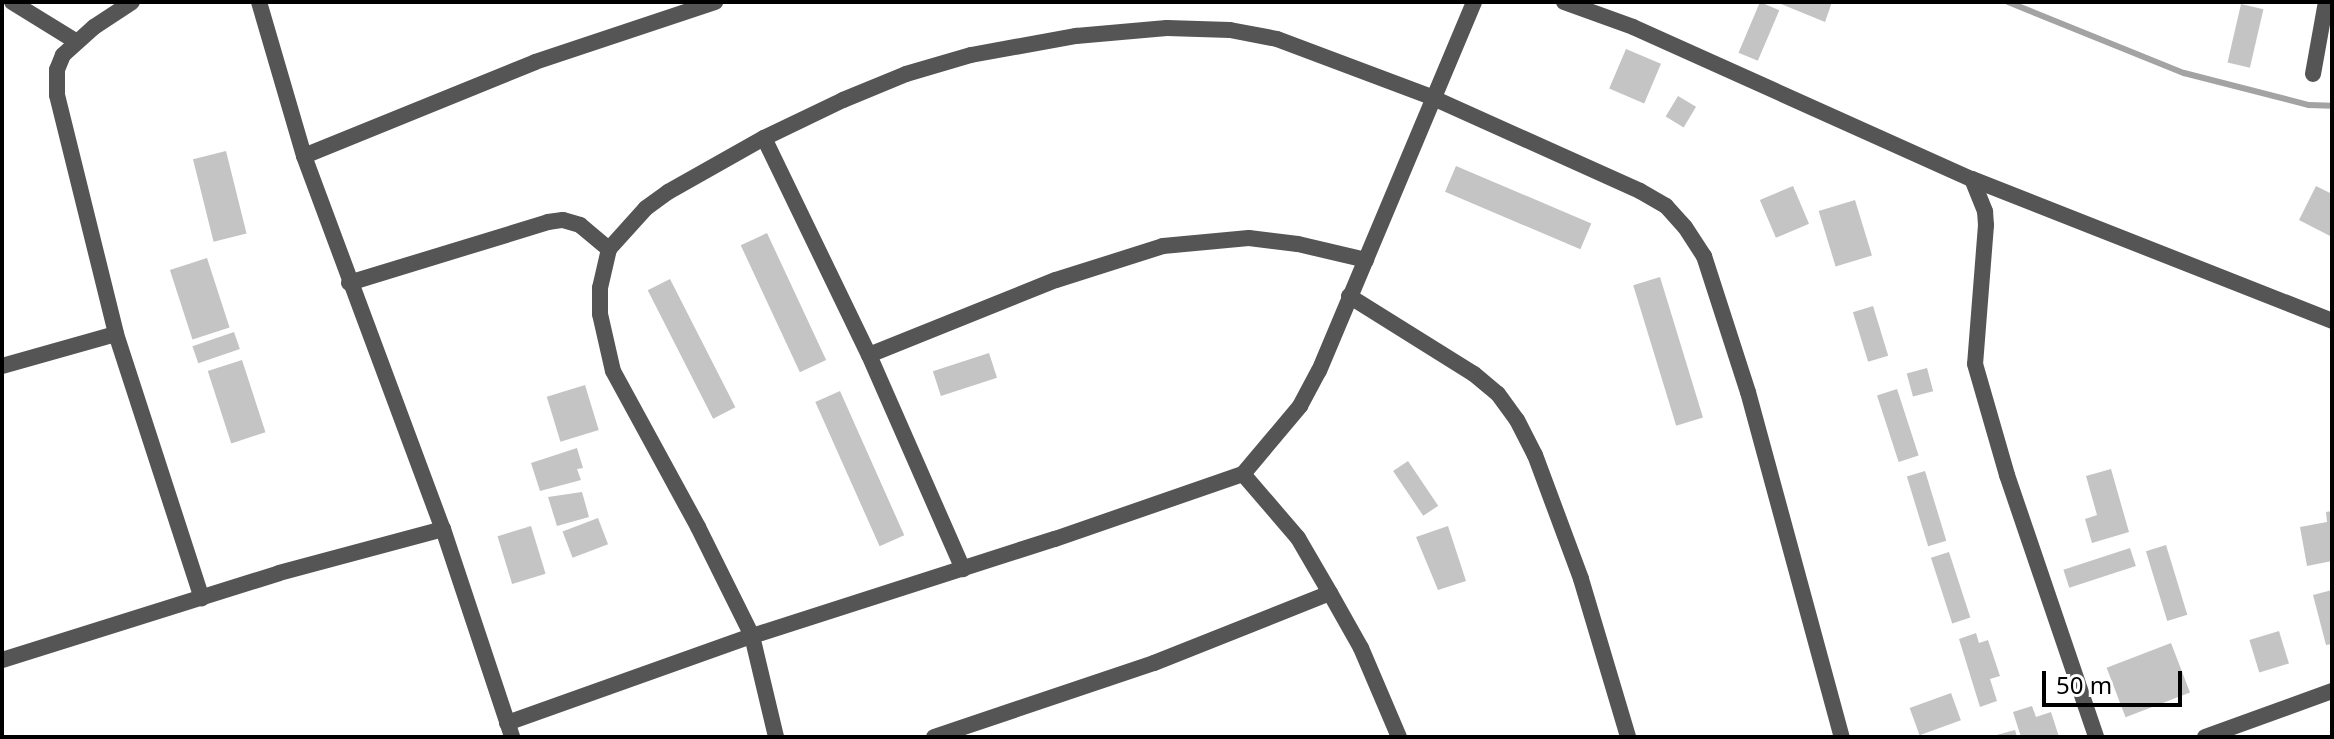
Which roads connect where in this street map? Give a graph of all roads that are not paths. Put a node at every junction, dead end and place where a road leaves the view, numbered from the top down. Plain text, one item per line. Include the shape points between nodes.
1 (12, 2) edge
2 (132, 2) edge
3 (259, 2) edge
4 (715, 2) edge
5 (1474, 2) edge
6 (1564, 2) edge
7 (2324, 2) edge
8 (2332, 3) edge
9 (77, 42) junction
10 (2313, 74) dead end
11 (1431, 97) junction
12 (764, 138) junction
13 (304, 156) junction
14 (1972, 179) junction
15 (609, 249) junction
16 (1366, 260) junction
17 (349, 283) junction
18 (1349, 296) junction
19 (2332, 321) edge
20 (116, 334) junction
21 (869, 355) junction
22 (2, 366) edge
23 (1243, 474) junction
24 (443, 529) junction
25 (963, 569) junction
26 (1330, 593) junction
27 (202, 598) junction
28 (752, 636) junction
29 (2, 660) edge
30 (2332, 691) edge
31 (509, 730) edge
32 (776, 737) edge
33 (934, 737) edge
34 (1399, 737) edge
35 (1628, 737) edge
36 (1842, 737) edge
37 (2096, 737) edge
38 (2205, 737) edge

1 - 9 street
2 - 9 street
3 - 13 street
4 - 13 street via 535,62
5 - 11 street
6 - 14 street via 1633,27
7 - 8 street
7 - 10 street
9 - 20 street via 57,70 57,95
11 - 12 street via 1277,39 1230,30 1167,28 1076,36 971,55 893,79
11 - 16 street
11 - 36 street via 1666,206 1704,256 1772,474
12 - 15 street via 668,192
12 - 21 street
13 - 17 street
14 - 19 street
14 - 37 street via 1986,225 1975,364
15 - 17 street via 580,225 563,220
15 - 28 street via 600,314 613,371
16 - 18 street
16 - 21 street via 1249,238 1163,246 1056,280
17 - 24 street
18 - 23 street via 1300,406
18 - 35 street via 1474,374 1517,420 1581,579
20 - 22 street
20 - 27 street
21 - 25 street
23 - 25 street
23 - 26 street via 1298,538
24 - 27 street
24 - 31 street
25 - 28 street
26 - 33 street via 1169,658
26 - 34 street via 1361,648
27 - 29 street
28 - 31 street
28 - 32 street
30 - 38 street

